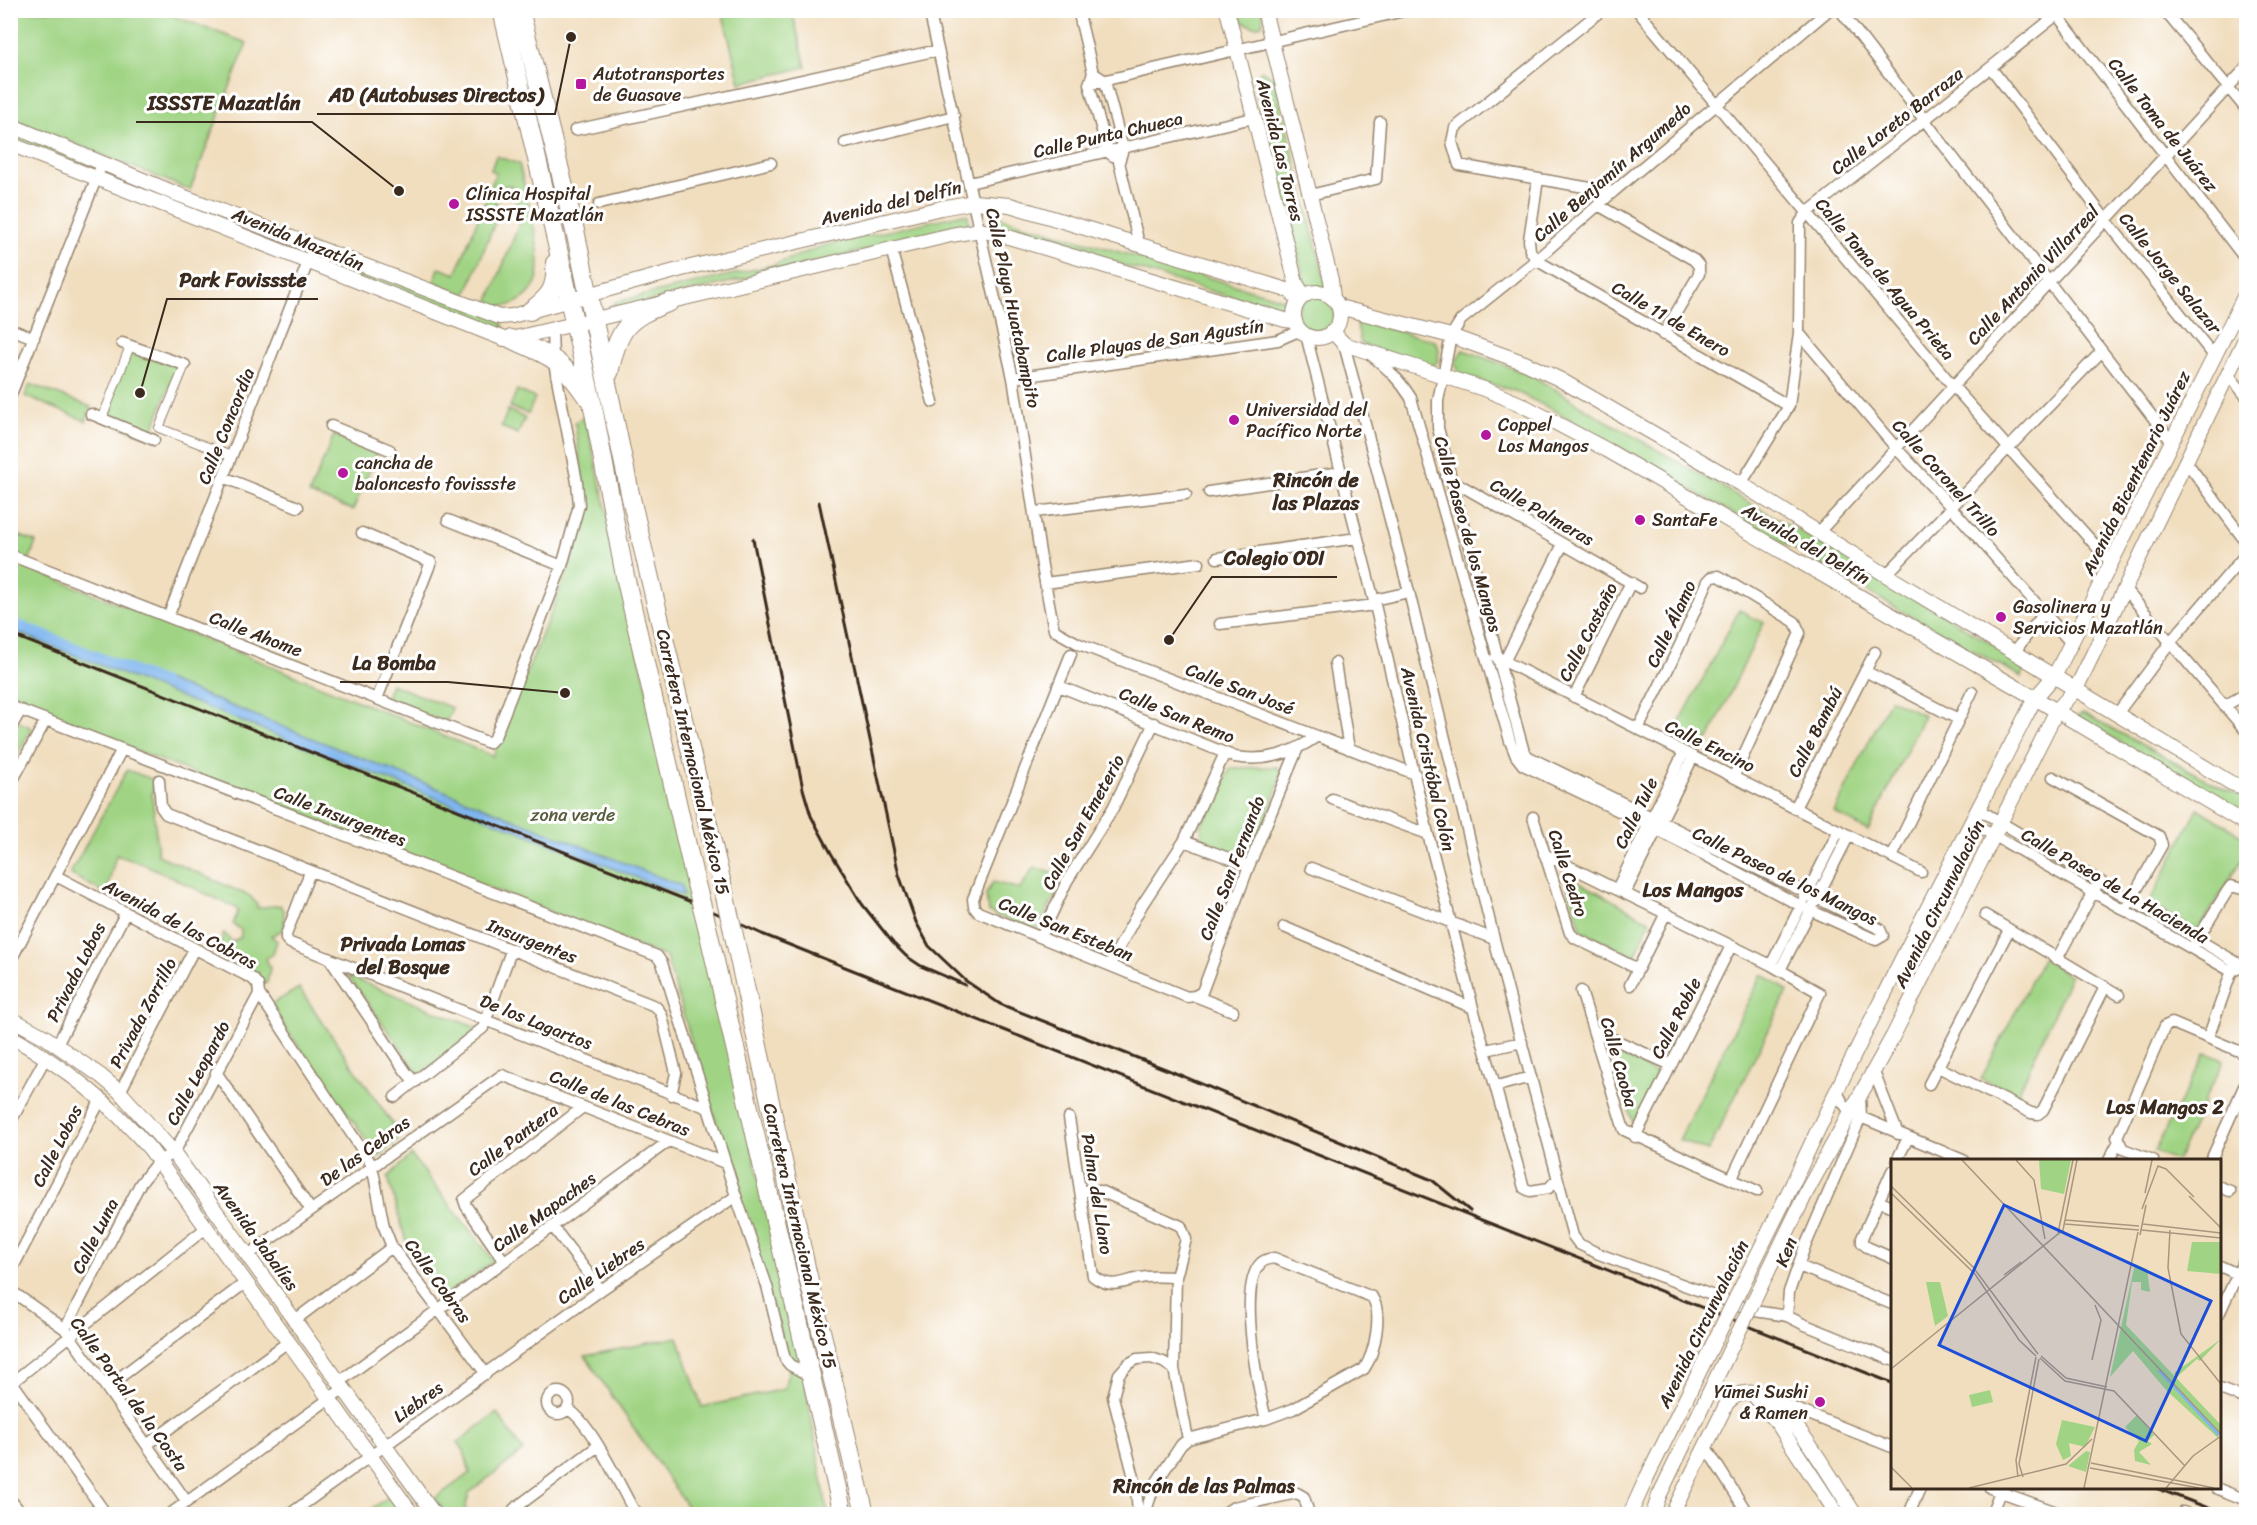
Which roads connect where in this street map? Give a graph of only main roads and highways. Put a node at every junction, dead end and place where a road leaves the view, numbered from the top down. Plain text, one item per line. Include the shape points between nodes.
1 (502, 10) edge
2 (520, 10) edge
3 (556, 240) junction
4 (670, 302) road end
5 (530, 310) road end
6 (511, 339) road end
7 (608, 380) junction
8 (593, 407) junction
9 (843, 1515) edge
10 (865, 1515) edge

1 - 3 main road, Carretera Internacional México 15
2 - 7 main road, Carretera Internacional México 15
3 - 5 main road via 555,284 544,301
3 - 8 main road, Carretera Internacional México 15
4 - 7 main road via 636,317 624,328 616,343
6 - 8 main road via 553,358 572,374
7 - 10 main road, Carretera Internacional México 15, bridge via 631,498
8 - 9 main road, Carretera Internacional México 15, bridge via 625,576

